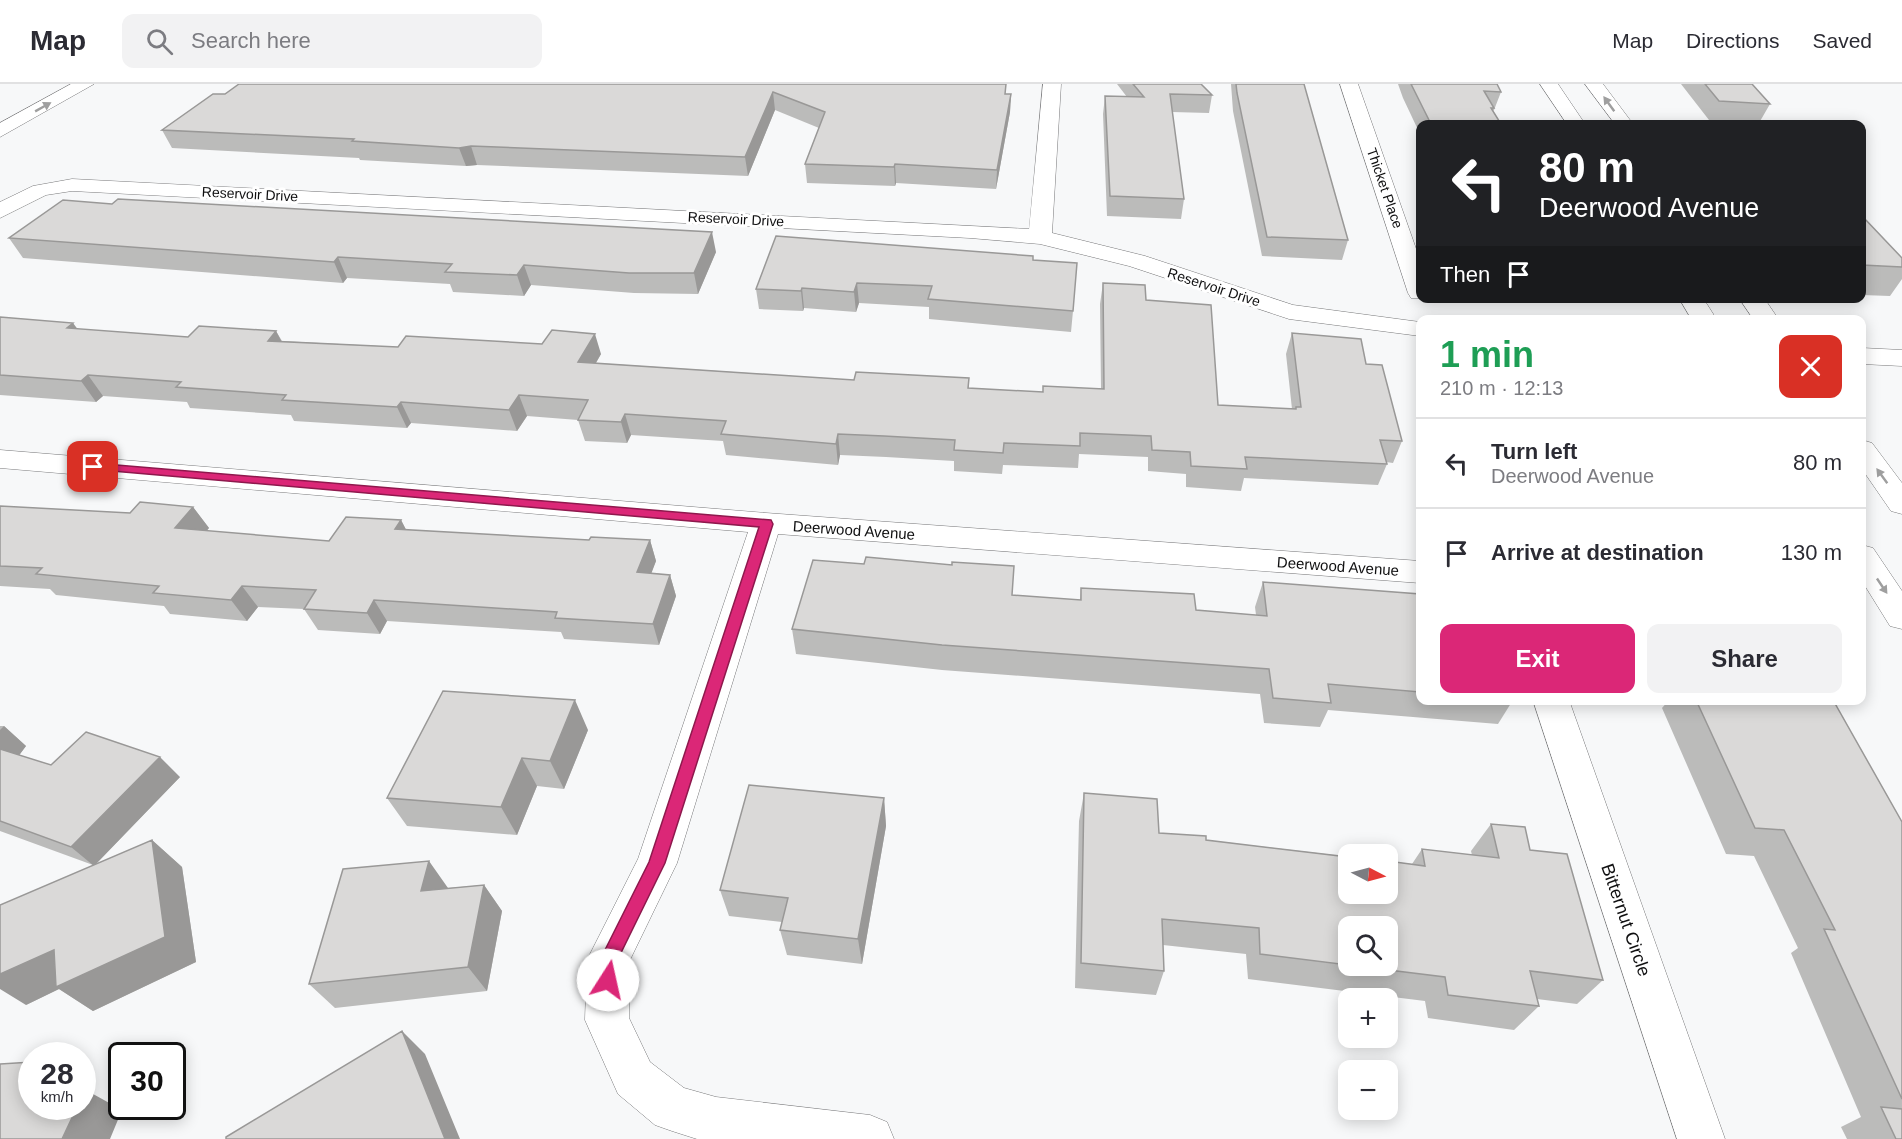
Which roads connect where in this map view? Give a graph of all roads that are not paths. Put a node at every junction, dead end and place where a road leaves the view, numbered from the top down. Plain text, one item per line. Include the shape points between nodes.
1 (86, 84) edge
2 (1052, 84) edge
3 (1349, 84) edge
4 (1549, 84) edge
5 (1594, 84) edge
6 (27, 95) dead end
7 (0, 111) edge
8 (1573, 120) edge
9 (1621, 120) edge
10 (0, 130) edge
11 (0, 211) edge
12 (1040, 237) junction
13 (1416, 281) edge
14 (1416, 328) edge
15 (1866, 356) edge
16 (1902, 358) edge
17 (1866, 454) edge
18 (0, 459) edge
19 (1902, 504) edge
20 (766, 524) junction
21 (1866, 562) edge
22 (1416, 572) edge
23 (1902, 616) edge
24 (1553, 705) edge
25 (870, 1139) edge
26 (1701, 1139) edge

10 -> 1 main road
2 - 12 main road
3 - 13 main road, Thicket Place
4 - 8 main road
9 -> 5 main road
6 - 7 main road
11 - 12 main road, Reservoir Drive via 40,190 72,185
12 - 14 main road, Reservoir Drive via 1137,261 1289,312
15 - 16 main road
19 -> 17 main road
18 - 20 main road, Deerwood Avenue
20 - 22 main road, Deerwood Avenue
20 - 25 main road via 657,863 608,960 607,1020 634,1078 672,1108 716,1121
21 -> 23 main road
24 - 26 main road, Bitternut Circle

